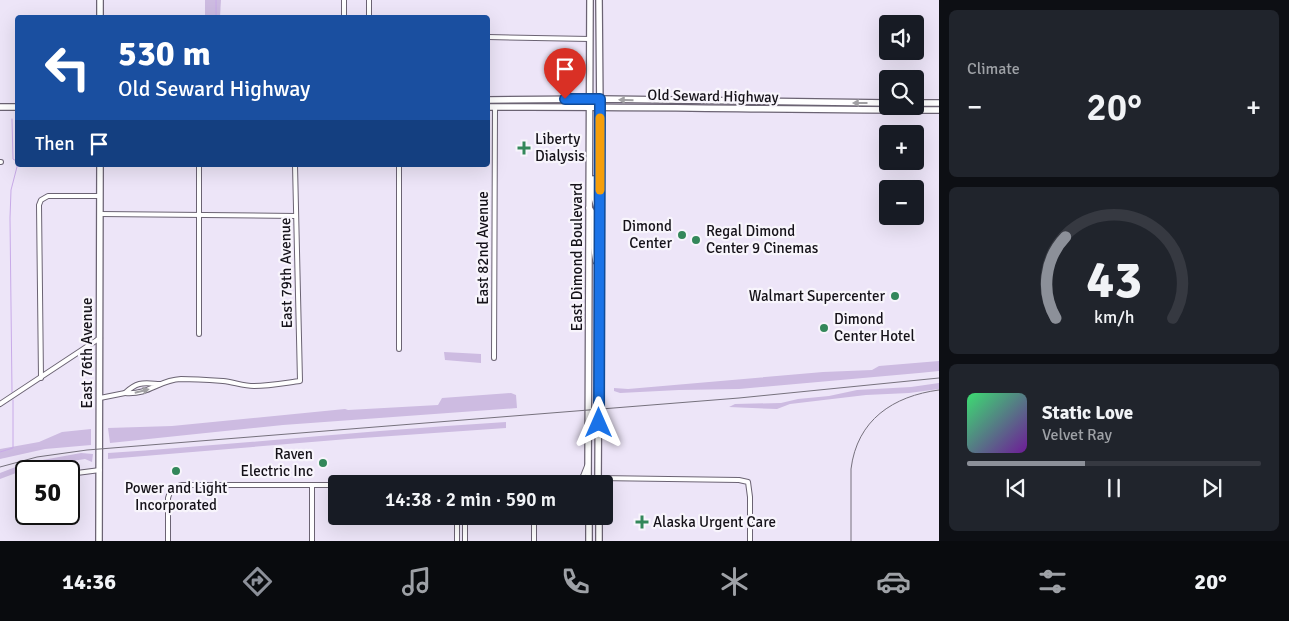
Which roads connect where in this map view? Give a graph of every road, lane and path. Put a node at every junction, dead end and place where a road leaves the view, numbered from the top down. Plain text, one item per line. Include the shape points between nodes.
1 (100, 0) edge
2 (344, 0) edge
3 (369, 0) edge
4 (590, 0) edge
5 (595, 0) edge
6 (599, 0) edge
7 (100, 15) edge
8 (344, 15) edge
9 (369, 15) edge
10 (600, 26) junction
11 (490, 37) edge
12 (590, 39) junction
13 (541, 99) junction
14 (590, 99) junction
15 (600, 99) junction
16 (490, 100) edge
17 (758, 102) junction
18 (879, 103) edge
19 (924, 103) edge
20 (939, 103) edge
21 (0, 107) edge
22 (15, 107) edge
23 (490, 107) edge
24 (495, 107) junction
25 (590, 107) junction
26 (600, 107) junction
27 (718, 109) junction
28 (939, 110) edge
29 (590, 154) junction
30 (100, 167) edge
31 (199, 167) edge
32 (295, 167) edge
33 (399, 167) edge
34 (100, 196) junction
35 (589, 208) junction
36 (100, 214) junction
37 (199, 214) junction
38 (600, 214) junction
39 (296, 216) junction
40 (599, 272) junction
41 (199, 334) dead end
42 (100, 338) junction
43 (399, 349) dead end
44 (589, 349) junction
45 (599, 349) junction
46 (494, 358) dead end
47 (41, 378) junction
48 (160, 384) junction
49 (125, 393) junction
50 (100, 398) junction
51 (0, 404) edge
52 (588, 462) junction
53 (100, 470) junction
54 (80, 473) edge
55 (583, 475) edge
56 (588, 475) edge
57 (598, 475) edge
58 (613, 481) edge
59 (312, 485) junction
60 (328, 485) edge
61 (457, 525) edge
62 (465, 525) edge
63 (534, 525) edge
64 (588, 525) edge
65 (598, 525) edge
66 (99, 541) edge
67 (168, 541) edge
68 (312, 541) edge
69 (456, 541) edge
70 (465, 541) edge
71 (534, 541) edge
72 (589, 541) edge
73 (599, 541) edge
74 (750, 541) edge

1 - 7 main road
2 - 8 street
3 - 9 street
4 - 12 main road, East Dimond Boulevard
5 - 10 main road
6 - 10 main road, East Dimond Boulevard
10 - 15 main road, East Dimond Boulevard
11 - 12 street
12 - 14 main road, East Dimond Boulevard
13 - 14 main road, Old Seward Highway
13 - 16 main road, Old Seward Highway
13 - 24 main road
14 - 15 main road, Old Seward Highway
14 - 25 main road, East Dimond Boulevard
17 -> 15 main road, Old Seward Highway
15 - 26 main road, East Dimond Boulevard
18 -> 17 main road, Old Seward Highway
17 - 27 main road
19 - 20 main road
21 - 22 main road
23 - 24 main road, Old Seward Highway
24 - 25 main road, Old Seward Highway
24 - 46 street, East 82nd Avenue
25 - 26 main road, Old Seward Highway
25 - 29 main road, East Dimond Boulevard
26 - 27 main road, Old Seward Highway
26 - 38 main road, East Dimond Boulevard
27 - 28 main road, Old Seward Highway
29 - 35 main road, East Dimond Boulevard
29 - 38 main road via 594,197
30 - 34 main road, East 76th Avenue
31 - 37 street
32 - 39 street, East 79th Avenue
33 - 43 street
34 - 36 main road, East 76th Avenue
34 - 47 street via 48,196 39,205
35 - 40 main road via 594,215 594,248
35 - 44 main road, East Dimond Boulevard
36 - 37 street
36 - 42 main road, East 76th Avenue
37 - 39 street
37 - 41 street
38 - 40 main road, East Dimond Boulevard
39 - 48 street, East 79th Avenue via 300,381 253,386 179,379
40 - 45 main road, East Dimond Boulevard
42 - 47 street
42 - 50 main road, East 76th Avenue
44 - 45 main road
44 - 52 main road, East Dimond Boulevard
45 - 57 main road, East Dimond Boulevard
47 - 51 street
49 -> 48 street via 137,394
48 - 49 street via 139,383
49 - 50 street
50 - 53 main road, East 76th Avenue
52 - 55 street
52 - 56 main road, East Dimond Boulevard
53 - 54 street
53 - 66 main road, East 76th Avenue
58 - 74 street via 748,482
59 - 60 street
59 - 67 street via 181,485 171,489 168,498
59 - 68 street
61 - 69 street
62 - 70 street
63 - 71 street
64 - 72 main road
65 - 73 main road

